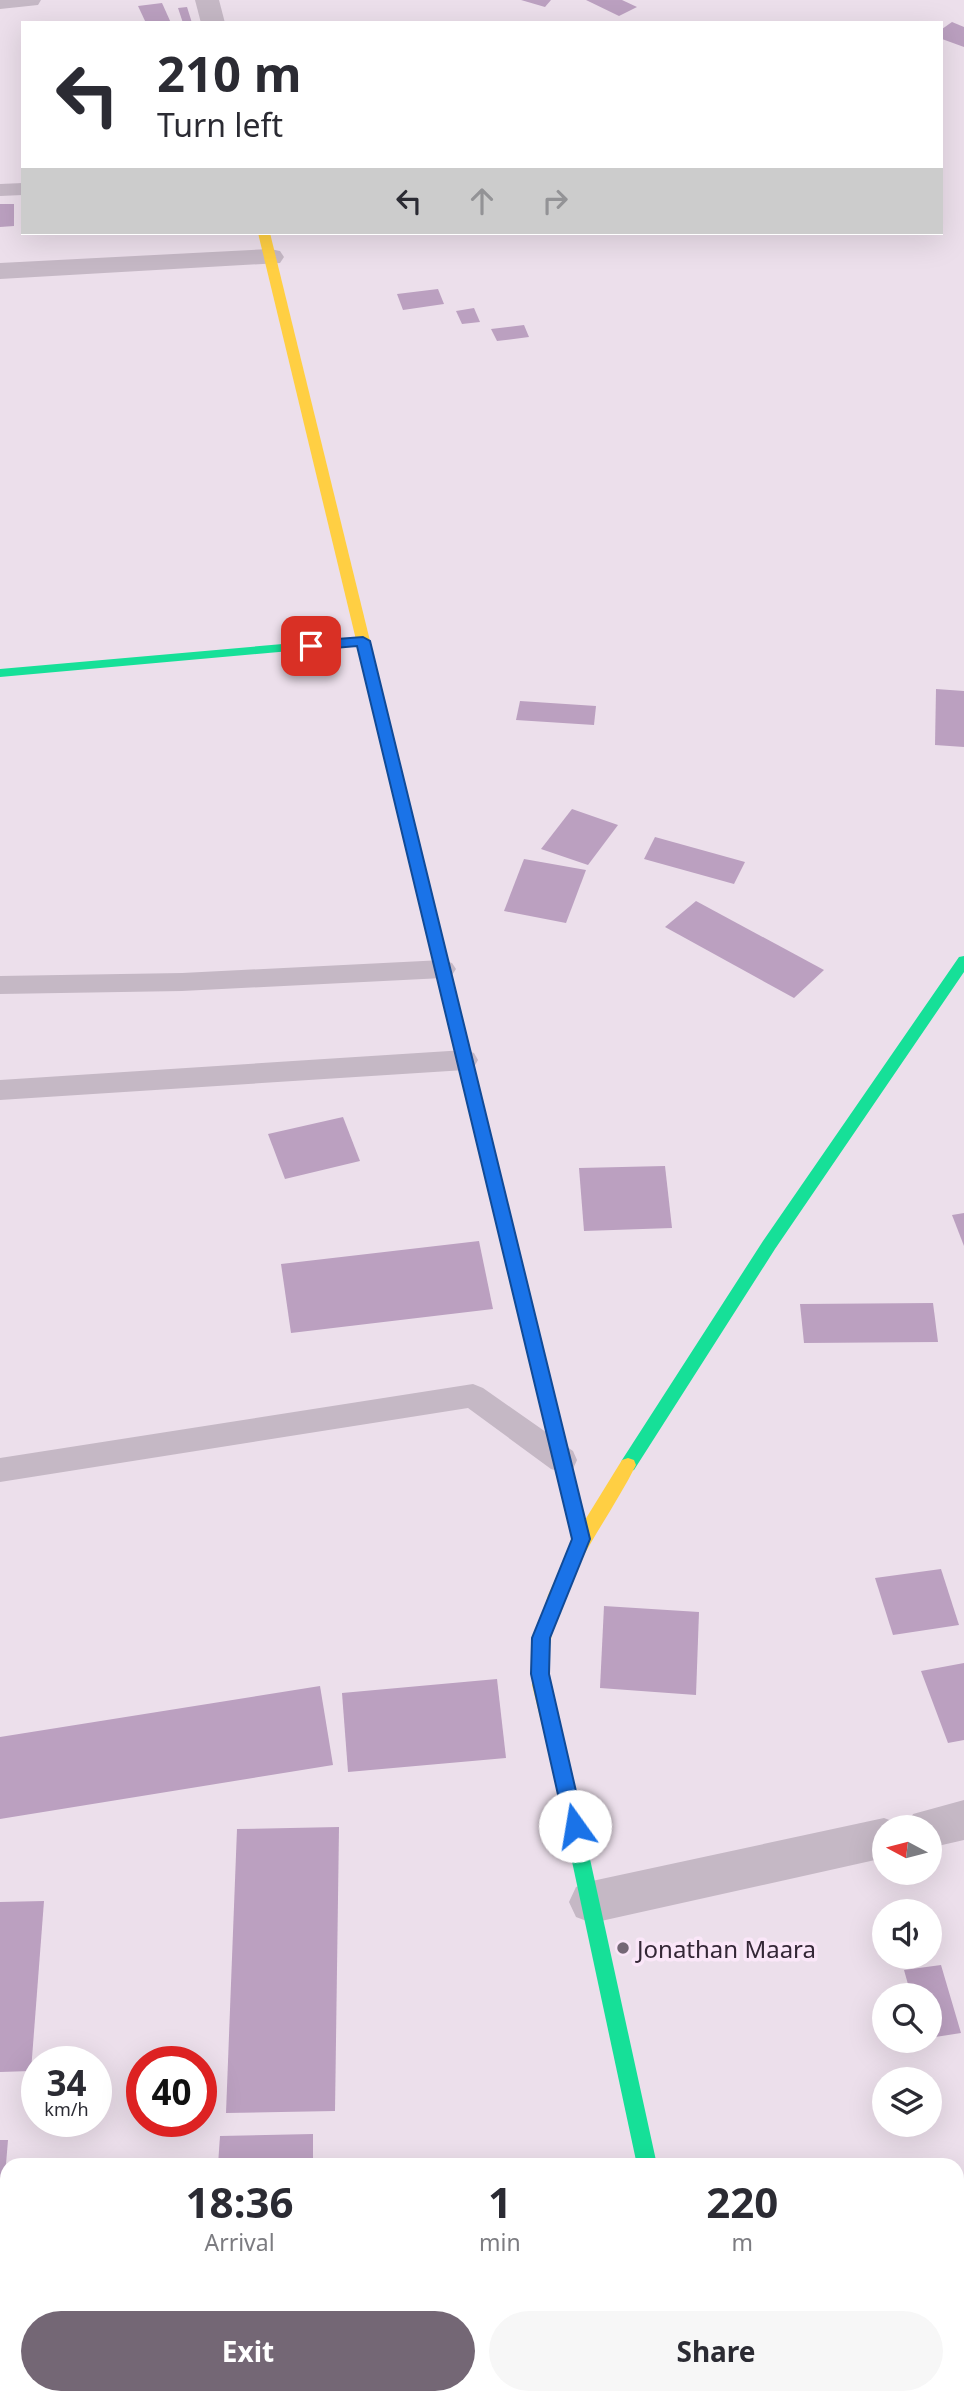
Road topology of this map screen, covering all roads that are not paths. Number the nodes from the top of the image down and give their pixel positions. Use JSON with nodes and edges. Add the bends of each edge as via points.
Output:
{"nodes":[{"id":1,"x":29,"y":0,"type":"edge"},
{"id":2,"x":208,"y":0,"type":"edge"},
{"id":3,"x":0,"y":2,"type":"edge"},
{"id":4,"x":213,"y":21,"type":"edge"},
{"id":5,"x":21,"y":189,"type":"edge"},
{"id":6,"x":0,"y":190,"type":"edge"},
{"id":7,"x":267,"y":245,"type":"edge"},
{"id":8,"x":0,"y":271,"type":"edge"},
{"id":9,"x":363,"y":641,"type":"junction"},
{"id":10,"x":0,"y":673,"type":"edge"},
{"id":11,"x":964,"y":961,"type":"edge"},
{"id":12,"x":443,"y":969,"type":"junction"},
{"id":13,"x":0,"y":985,"type":"edge"},
{"id":14,"x":465,"y":1060,"type":"junction"},
{"id":15,"x":0,"y":1090,"type":"edge"},
{"id":16,"x":562,"y":1460,"type":"junction"},
{"id":17,"x":0,"y":1471,"type":"edge"},
{"id":18,"x":581,"y":1539,"type":"junction"},
{"id":19,"x":964,"y":1820,"type":"edge"},
{"id":20,"x":942,"y":1825,"type":"edge"},
{"id":21,"x":872,"y":1841,"type":"edge"},
{"id":22,"x":592,"y":1902,"type":"junction"},
{"id":23,"x":646,"y":2158,"type":"edge"}],
"edges":[{"from":1,"to":3,"type":"street"},
{"from":2,"to":4,"type":"street"},
{"from":5,"to":6,"type":"lane"},
{"from":7,"to":8,"type":"street"},
{"from":7,"to":9,"type":"street"},
{"from":9,"to":10,"type":"street"},
{"from":9,"to":12,"type":"street"},
{"from":11,"to":18,"type":"street","via":[[769,1245]]},
{"from":12,"to":13,"type":"lane","via":[[182,982]]},
{"from":12,"to":14,"type":"street"},
{"from":14,"to":15,"type":"lane"},
{"from":14,"to":16,"type":"street"},
{"from":16,"to":17,"type":"lane","via":[[473,1396]]},
{"from":16,"to":18,"type":"street"},
{"from":18,"to":22,"type":"street","via":[[541,1638],[540,1674]]},
{"from":19,"to":20,"type":"street"},
{"from":21,"to":22,"type":"street"},
{"from":22,"to":23,"type":"street"}]}
